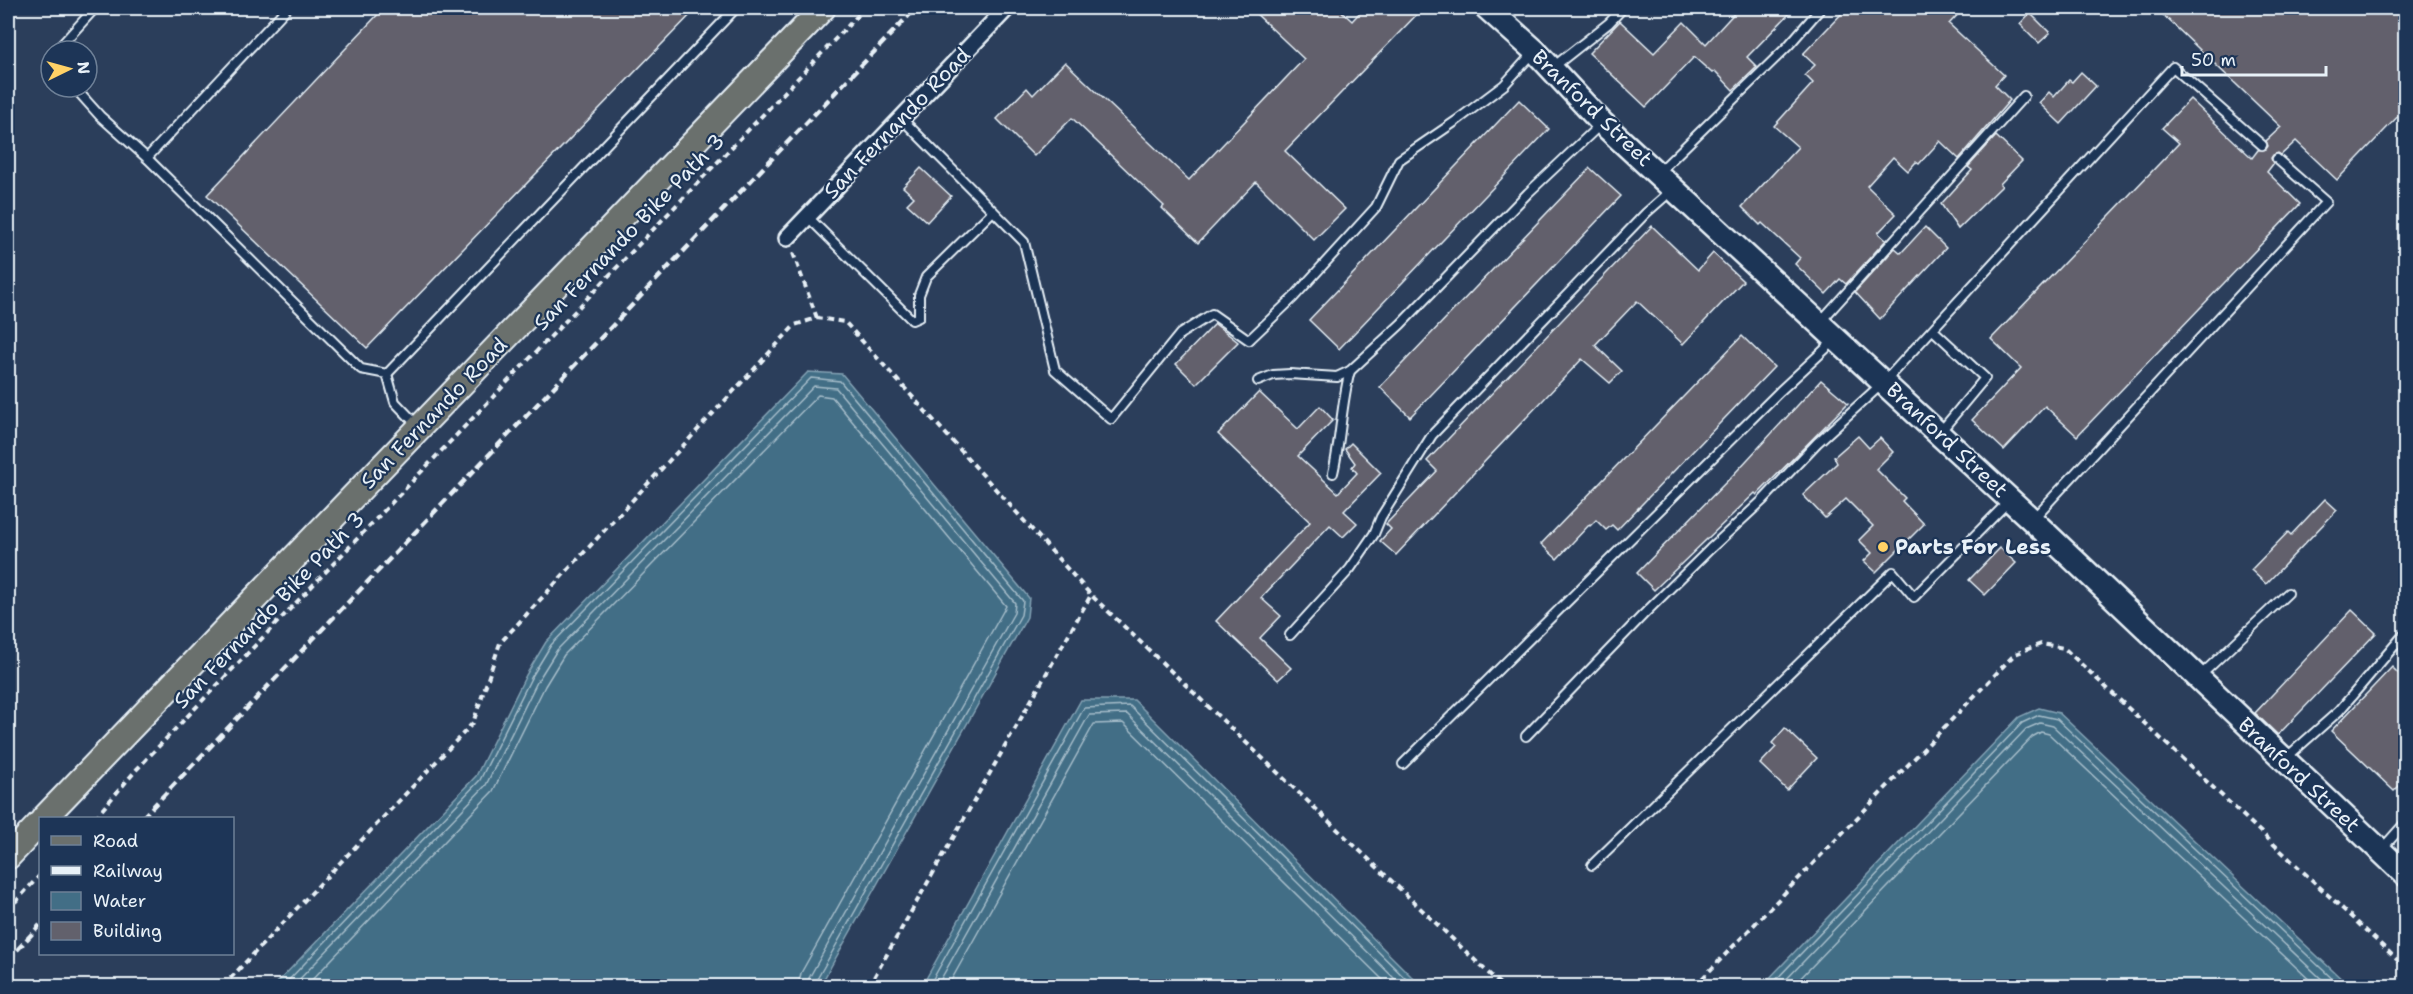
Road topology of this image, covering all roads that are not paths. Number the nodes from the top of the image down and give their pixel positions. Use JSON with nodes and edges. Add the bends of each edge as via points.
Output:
{"nodes":[{"id":1,"x":95,"y":8,"type":"edge"},
{"id":2,"x":286,"y":8,"type":"edge"},
{"id":3,"x":736,"y":8,"type":"edge"},
{"id":4,"x":823,"y":8,"type":"edge"},
{"id":5,"x":1006,"y":8,"type":"edge"},
{"id":6,"x":1486,"y":8,"type":"edge"},
{"id":7,"x":1623,"y":8,"type":"edge"},
{"id":8,"x":1821,"y":8,"type":"edge"},
{"id":9,"x":67,"y":39,"type":"edge"},
{"id":10,"x":1535,"y":51,"type":"junction"},
{"id":11,"x":1551,"y":69,"type":"junction"},
{"id":12,"x":2024,"y":96,"type":"dead end"},
{"id":13,"x":85,"y":99,"type":"edge"},
{"id":14,"x":901,"y":118,"type":"junction"},
{"id":15,"x":1602,"y":123,"type":"junction"},
{"id":16,"x":2262,"y":145,"type":"dead end"},
{"id":17,"x":147,"y":158,"type":"junction"},
{"id":18,"x":2277,"y":159,"type":"dead end"},
{"id":19,"x":1658,"y":173,"type":"junction"},
{"id":20,"x":1674,"y":188,"type":"junction"},
{"id":21,"x":993,"y":211,"type":"junction"},
{"id":22,"x":808,"y":216,"type":"junction"},
{"id":23,"x":787,"y":238,"type":"road end"},
{"id":24,"x":1820,"y":322,"type":"junction"},
{"id":25,"x":1933,"y":330,"type":"junction"},
{"id":26,"x":1837,"y":339,"type":"junction"},
{"id":27,"x":1350,"y":371,"type":"junction"},
{"id":28,"x":387,"y":374,"type":"junction"},
{"id":29,"x":1258,"y":381,"type":"dead end"},
{"id":30,"x":1884,"y":382,"type":"junction"},
{"id":31,"x":420,"y":428,"type":"junction"},
{"id":32,"x":1938,"y":435,"type":"junction"},
{"id":33,"x":1334,"y":473,"type":"dead end"},
{"id":34,"x":2010,"y":500,"type":"junction"},
{"id":35,"x":2032,"y":520,"type":"junction"},
{"id":36,"x":2288,"y":593,"type":"dead end"},
{"id":37,"x":2406,"y":632,"type":"edge"},
{"id":38,"x":1290,"y":635,"type":"dead end"},
{"id":39,"x":2197,"y":679,"type":"junction"},
{"id":40,"x":1526,"y":736,"type":"dead end"},
{"id":41,"x":2284,"y":760,"type":"junction"},
{"id":42,"x":1403,"y":764,"type":"dead end"},
{"id":43,"x":46,"y":817,"type":"edge"},
{"id":44,"x":2406,"y":822,"type":"edge"},
{"id":45,"x":34,"y":830,"type":"edge"},
{"id":46,"x":2380,"y":851,"type":"junction"},
{"id":47,"x":8,"y":857,"type":"edge"},
{"id":48,"x":1592,"y":865,"type":"dead end"},
{"id":49,"x":2406,"y":875,"type":"edge"}],
"edges":[{"from":1,"to":9,"type":"lane"},
{"from":2,"to":17,"type":"lane"},
{"from":3,"to":28,"type":"lane"},
{"from":4,"to":31,"type":"main road","name":"San Fernando Road"},
{"from":5,"to":14,"type":"street","name":"San Fernando Road"},
{"from":6,"to":10,"type":"main road","name":"Branford Street"},
{"from":7,"to":11,"type":"lane"},
{"from":8,"to":19,"type":"lane","via":[[1788,46]]},
{"from":10,"to":11,"type":"main road","name":"Branford Street"},
{"from":10,"to":21,"type":"lane","via":[[1504,85],[1399,160],[1376,207],[1249,340],[1212,314],[1180,334],[1111,419],[1055,370],[1024,242]]},
{"from":11,"to":15,"type":"main road","name":"Branford Street"},
{"from":12,"to":24,"type":"lane"},
{"from":13,"to":17,"type":"lane"},
{"from":14,"to":21,"type":"lane"},
{"from":14,"to":22,"type":"street","name":"San Fernando Road"},
{"from":15,"to":19,"type":"main road","name":"Branford Street"},
{"from":15,"to":27,"type":"lane"},
{"from":16,"to":25,"type":"lane","via":[[2173,67]]},
{"from":17,"to":28,"type":"lane","via":[[361,369]]},
{"from":18,"to":35,"type":"lane","via":[[2326,202]]},
{"from":19,"to":20,"type":"main road","name":"Branford Street"},
{"from":20,"to":24,"type":"main road","name":"Branford Street"},
{"from":20,"to":38,"type":"lane","via":[[1432,435],[1350,569]]},
{"from":21,"to":22,"type":"lane","via":[[926,278],[919,295],[919,317],[912,320]]},
{"from":22,"to":23,"type":"street","name":"San Fernando Road"},
{"from":24,"to":26,"type":"main road","name":"Branford Street"},
{"from":25,"to":30,"type":"lane"},
{"from":25,"to":32,"type":"lane","via":[[1984,378]]},
{"from":26,"to":30,"type":"main road","name":"Branford Street"},
{"from":26,"to":42,"type":"lane"},
{"from":27,"to":29,"type":"lane","via":[[1337,378],[1290,374]]},
{"from":27,"to":33,"type":"lane"},
{"from":28,"to":31,"type":"lane","via":[[395,402]]},
{"from":30,"to":32,"type":"main road","name":"Branford Street"},
{"from":30,"to":40,"type":"lane","via":[[1817,443]]},
{"from":31,"to":43,"type":"main road","name":"San Fernando Road"},
{"from":32,"to":34,"type":"main road","name":"Branford Street"},
{"from":34,"to":35,"type":"main road","name":"Branford Street"},
{"from":34,"to":48,"type":"lane","via":[[1914,597],[1893,572]]},
{"from":35,"to":39,"type":"main road","name":"Branford Street"},
{"from":36,"to":39,"type":"lane"},
{"from":37,"to":41,"type":"lane","via":[[2338,711]]},
{"from":39,"to":41,"type":"main road","name":"Branford Street"},
{"from":41,"to":46,"type":"main road","name":"Branford Street"},
{"from":44,"to":46,"type":"lane"},
{"from":45,"to":47,"type":"main road"},
{"from":46,"to":49,"type":"main road","name":"Branford Street"}]}
